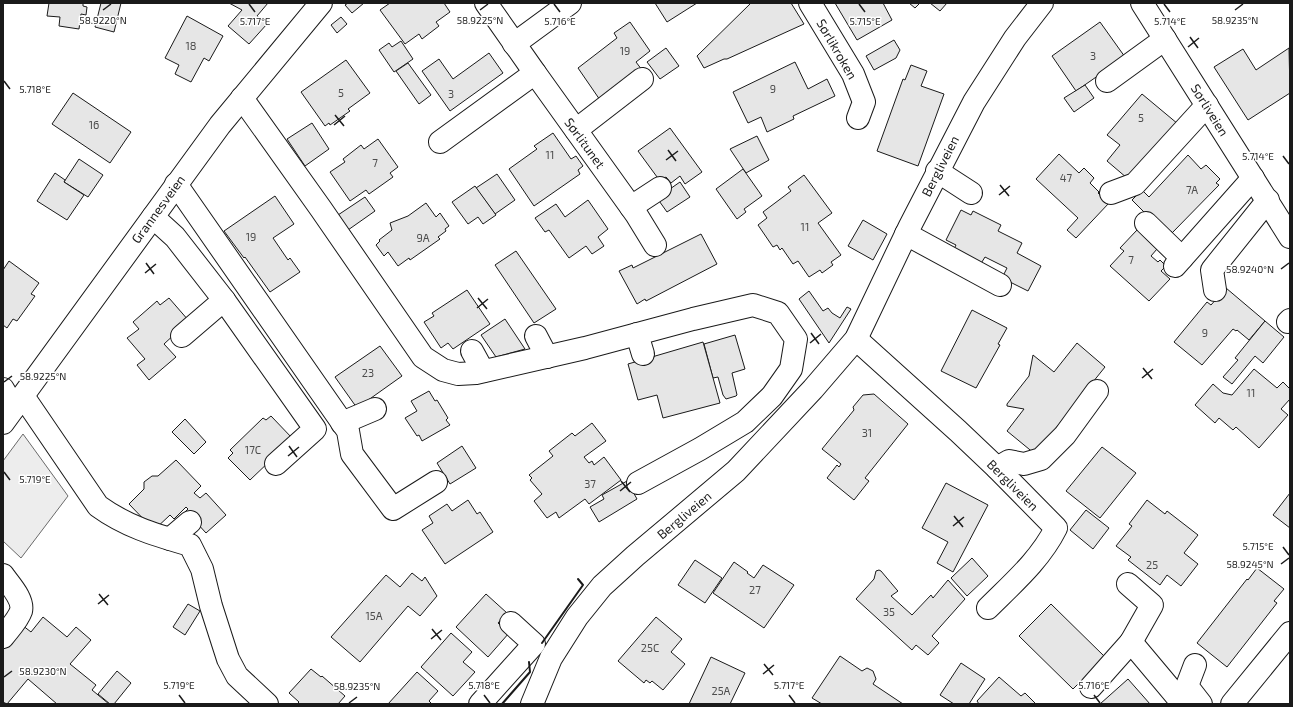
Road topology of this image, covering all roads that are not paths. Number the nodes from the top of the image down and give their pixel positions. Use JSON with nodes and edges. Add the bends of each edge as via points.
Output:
{"nodes":[{"id":1,"x":321,"y":3,"type":"edge"},
{"id":2,"x":486,"y":3,"type":"edge"},
{"id":3,"x":570,"y":3,"type":"edge"},
{"id":4,"x":810,"y":3,"type":"edge"},
{"id":5,"x":1042,"y":3,"type":"edge"},
{"id":6,"x":1142,"y":3,"type":"edge"},
{"id":7,"x":1165,"y":38,"type":"junction"},
{"id":8,"x":514,"y":44,"type":"junction"},
{"id":9,"x":535,"y":73,"type":"junction"},
{"id":10,"x":642,"y":79,"type":"dead end"},
{"id":11,"x":1106,"y":81,"type":"dead end"},
{"id":12,"x":242,"y":98,"type":"junction"},
{"id":13,"x":1207,"y":106,"type":"junction"},
{"id":14,"x":858,"y":118,"type":"dead end"},
{"id":15,"x":576,"y":130,"type":"junction"},
{"id":16,"x":440,"y":142,"type":"dead end"},
{"id":17,"x":937,"y":171,"type":"junction"},
{"id":18,"x":1253,"y":178,"type":"junction"},
{"id":19,"x":176,"y":184,"type":"junction"},
{"id":20,"x":660,"y":188,"type":"dead end"},
{"id":21,"x":972,"y":193,"type":"dead end"},
{"id":22,"x":1111,"y":193,"type":"dead end"},
{"id":23,"x":1268,"y":200,"type":"junction"},
{"id":24,"x":634,"y":210,"type":"junction"},
{"id":25,"x":153,"y":217,"type":"junction"},
{"id":26,"x":1146,"y":223,"type":"dead end"},
{"id":27,"x":906,"y":234,"type":"junction"},
{"id":28,"x":1290,"y":237,"type":"edge"},
{"id":29,"x":655,"y":245,"type":"dead end"},
{"id":30,"x":1000,"y":285,"type":"dead end"},
{"id":31,"x":1215,"y":290,"type":"dead end"},
{"id":32,"x":224,"y":300,"type":"junction"},
{"id":33,"x":182,"y":336,"type":"dead end"},
{"id":34,"x":536,"y":336,"type":"dead end"},
{"id":35,"x":856,"y":338,"type":"junction"},
{"id":36,"x":472,"y":351,"type":"dead end"},
{"id":37,"x":547,"y":357,"type":"junction"},
{"id":38,"x":483,"y":371,"type":"junction"},
{"id":39,"x":1097,"y":391,"type":"dead end"},
{"id":40,"x":11,"y":404,"type":"edge"},
{"id":41,"x":375,"y":409,"type":"dead end"},
{"id":42,"x":342,"y":423,"type":"junction"},
{"id":43,"x":276,"y":464,"type":"dead end"},
{"id":44,"x":997,"y":468,"type":"junction"},
{"id":45,"x":436,"y":482,"type":"dead end"},
{"id":46,"x":638,"y":483,"type":"dead end"},
{"id":47,"x":190,"y":522,"type":"dead end"},
{"id":48,"x":170,"y":539,"type":"junction"},
{"id":49,"x":3,"y":575,"type":"edge"},
{"id":50,"x":1128,"y":584,"type":"dead end"},
{"id":51,"x":988,"y":608,"type":"dead end"},
{"id":52,"x":511,"y":623,"type":"dead end"},
{"id":53,"x":1290,"y":633,"type":"edge"},
{"id":54,"x":3,"y":637,"type":"edge"},
{"id":55,"x":1131,"y":642,"type":"junction"},
{"id":56,"x":1195,"y":665,"type":"dead end"},
{"id":57,"x":1091,"y":688,"type":"dead end"},
{"id":58,"x":267,"y":704,"type":"edge"},
{"id":59,"x":480,"y":704,"type":"edge"},
{"id":60,"x":532,"y":704,"type":"edge"},
{"id":61,"x":1184,"y":704,"type":"edge"},
{"id":62,"x":1201,"y":704,"type":"edge"},
{"id":63,"x":1232,"y":704,"type":"edge"}],
"edges":[{"from":1,"to":12,"type":"street","name":"Grannesveien"},
{"from":2,"to":8,"type":"street","name":"Sørlitunet"},
{"from":3,"to":8,"type":"street"},
{"from":4,"to":14,"type":"street","name":"Sørlikroken","via":[[853,74],[864,102]]},
{"from":5,"to":17,"type":"street","name":"Bergliveien","via":[[1015,38],[974,102]]},
{"from":6,"to":7,"type":"street","name":"Sørliveien"},
{"from":7,"to":11,"type":"street"},
{"from":7,"to":13,"type":"street","name":"Sørliveien"},
{"from":8,"to":9,"type":"street","name":"Sørlitunet"},
{"from":9,"to":15,"type":"street","name":"Sørlitunet"},
{"from":9,"to":16,"type":"street"},
{"from":10,"to":15,"type":"street"},
{"from":12,"to":19,"type":"street","name":"Grannesveien"},
{"from":12,"to":38,"type":"street","via":[[423,357],[443,370],[458,374]]},
{"from":13,"to":18,"type":"street","name":"Sørliveien"},
{"from":13,"to":22,"type":"street","via":[[1141,173],[1135,184]]},
{"from":15,"to":24,"type":"street","name":"Sørlitunet"},
{"from":17,"to":21,"type":"street"},
{"from":17,"to":27,"type":"street","name":"Bergliveien"},
{"from":18,"to":23,"type":"street","name":"Sørliveien"},
{"from":18,"to":26,"type":"street","via":[[1178,262]]},
{"from":19,"to":25,"type":"street","name":"Grannesveien"},
{"from":19,"to":42,"type":"street","via":[[258,290]]},
{"from":20,"to":24,"type":"street"},
{"from":23,"to":28,"type":"street","name":"Sørliveien"},
{"from":23,"to":31,"type":"street","via":[[1212,270]]},
{"from":24,"to":29,"type":"street","name":"Sørlitunet"},
{"from":25,"to":32,"type":"street","via":[[176,237]]},
{"from":25,"to":40,"type":"street","name":"Grannesveien"},
{"from":27,"to":30,"type":"street"},
{"from":27,"to":35,"type":"street","name":"Bergliveien"},
{"from":32,"to":33,"type":"street"},
{"from":32,"to":43,"type":"street","via":[[314,429]]},
{"from":34,"to":37,"type":"street"},
{"from":35,"to":44,"type":"street","name":"Bergliveien"},
{"from":35,"to":60,"type":"street","name":"Bergliveien","via":[[813,389],[736,471],[602,586],[551,658]]},
{"from":36,"to":38,"type":"street"},
{"from":37,"to":38,"type":"street"},
{"from":37,"to":46,"type":"street","via":[[640,344],[693,319],[753,305],[778,313],[796,339],[791,369],[772,396],[744,422],[700,450]]},
{"from":39,"to":44,"type":"street","via":[[1065,435],[1041,459],[1024,464],[1009,461]]},
{"from":40,"to":48,"type":"street","via":[[98,506],[114,518],[150,534]]},
{"from":41,"to":42,"type":"street"},
{"from":42,"to":45,"type":"street","via":[[348,431],[352,454],[392,509]]},
{"from":44,"to":51,"type":"street","name":"Bergliveien","via":[[1056,528],[1035,560]]},
{"from":47,"to":48,"type":"street"},
{"from":48,"to":58,"type":"street","via":[[190,545],[202,569],[210,606],[228,659],[237,676]]},
{"from":49,"to":54,"type":"street","via":[[20,600],[21,610]]},
{"from":50,"to":55,"type":"street","via":[[1152,605]]},
{"from":52,"to":59,"type":"street","via":[[534,644]]},
{"from":53,"to":63,"type":"street"},
{"from":55,"to":57,"type":"street"},
{"from":55,"to":61,"type":"street"},
{"from":56,"to":62,"type":"street","via":[[1187,686]]}]}
